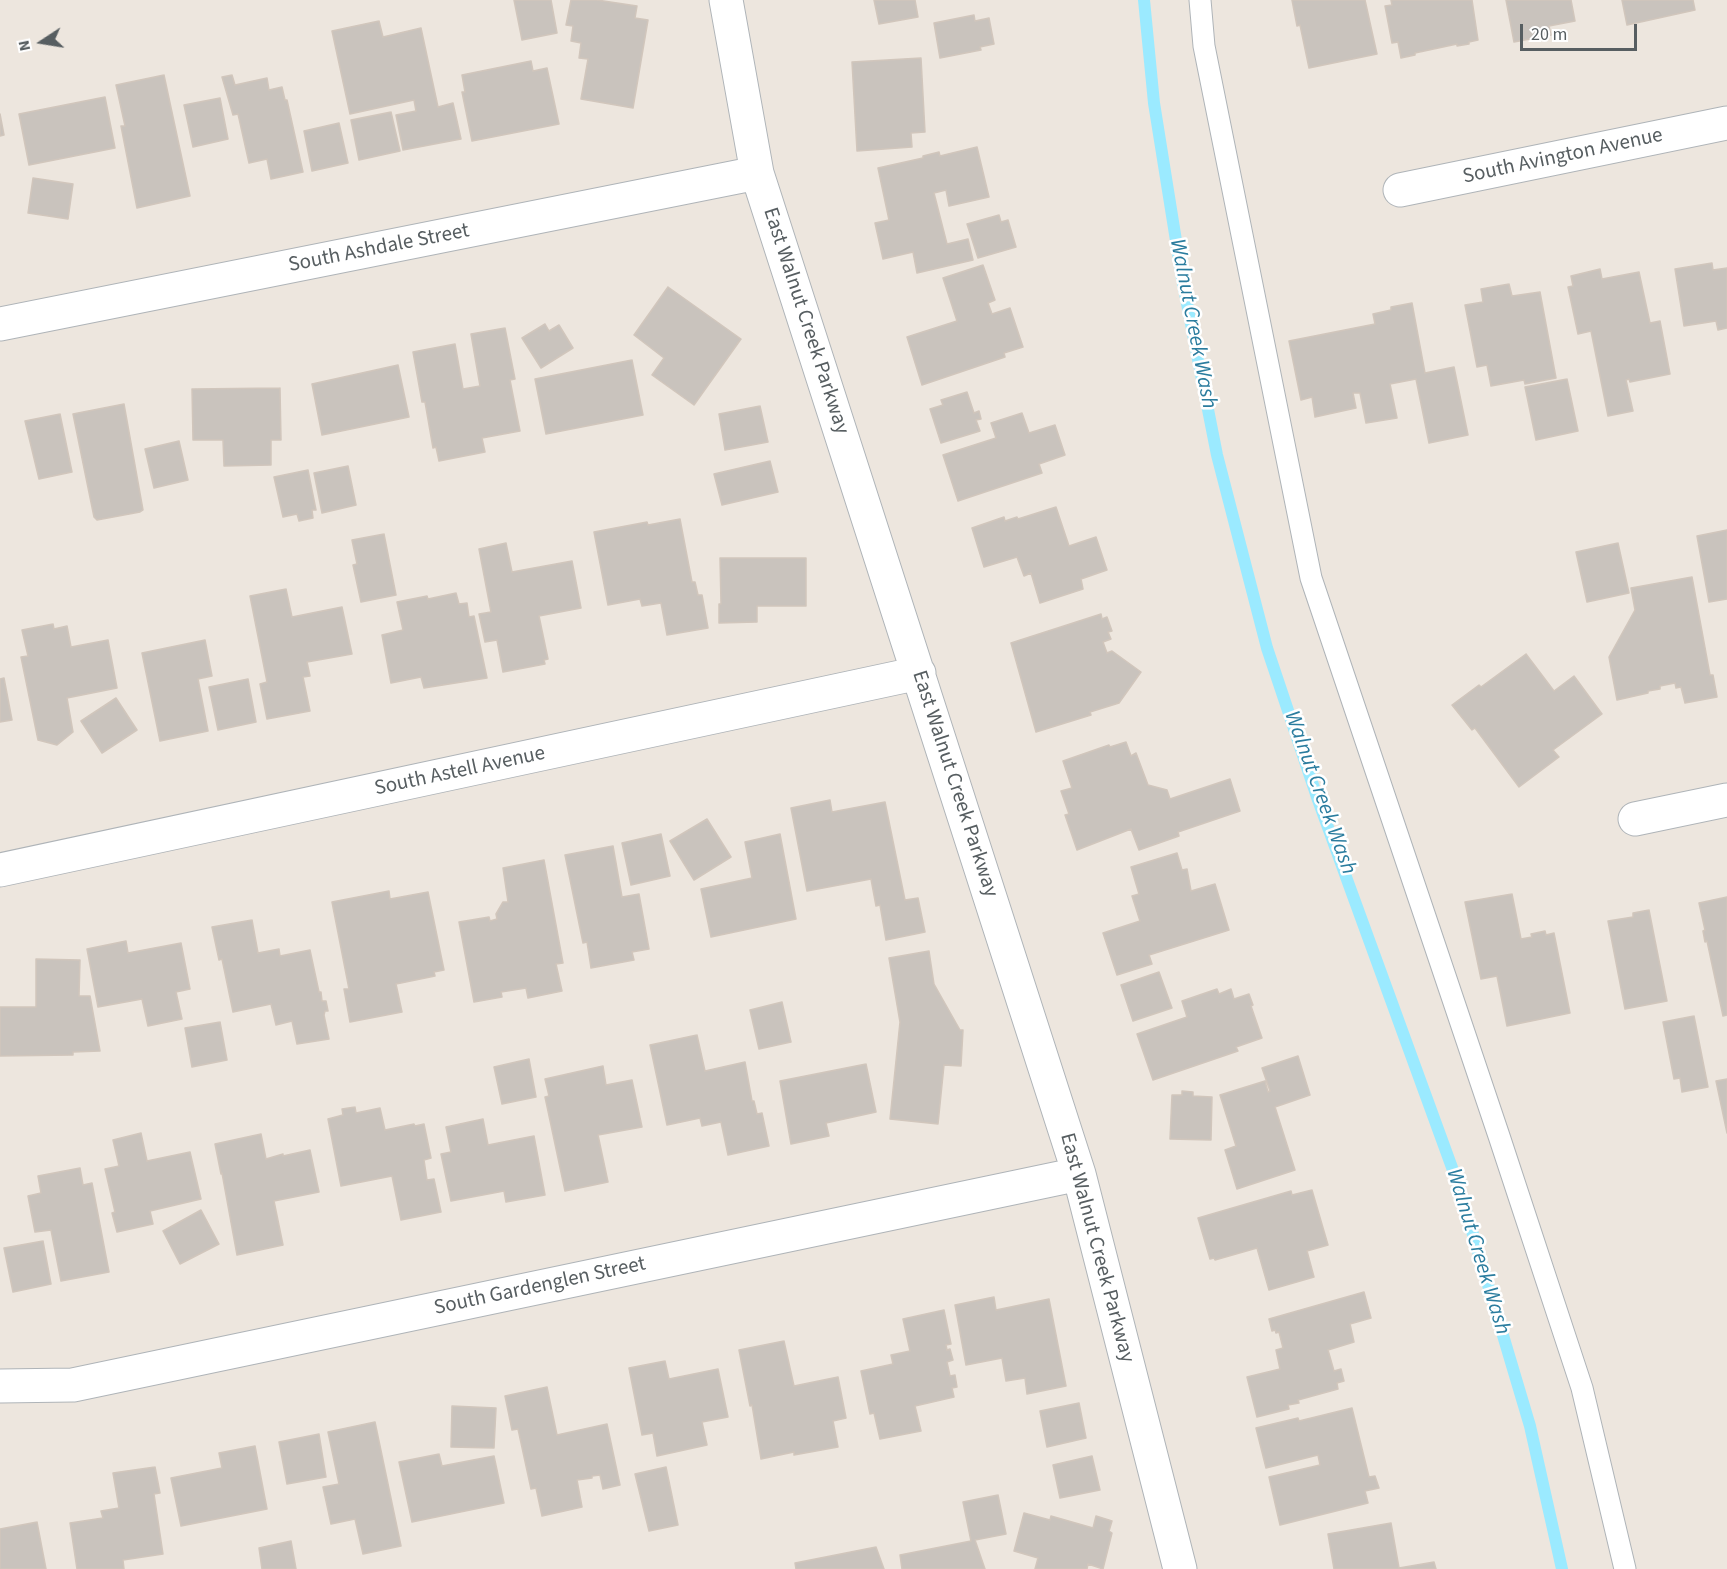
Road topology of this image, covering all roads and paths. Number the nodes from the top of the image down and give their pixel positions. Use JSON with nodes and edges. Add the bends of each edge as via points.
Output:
{"nodes":[{"id":1,"x":726,"y":0,"type":"edge"},
{"id":2,"x":1200,"y":0,"type":"edge"},
{"id":3,"x":1727,"y":123,"type":"edge"},
{"id":4,"x":757,"y":173,"type":"junction"},
{"id":5,"x":1400,"y":190,"type":"dead end"},
{"id":6,"x":0,"y":324,"type":"edge"},
{"id":7,"x":919,"y":674,"type":"junction"},
{"id":8,"x":1727,"y":800,"type":"edge"},
{"id":9,"x":1635,"y":819,"type":"dead end"},
{"id":10,"x":0,"y":870,"type":"edge"},
{"id":11,"x":1079,"y":1174,"type":"junction"},
{"id":12,"x":0,"y":1386,"type":"edge"},
{"id":13,"x":1180,"y":1569,"type":"edge"},
{"id":14,"x":1625,"y":1569,"type":"edge"}],
"edges":[{"from":1,"to":4,"type":"street","name":"East Walnut Creek Parkway"},
{"from":2,"to":14,"type":"lane","via":[[1204,46],[1311,578],[1582,1388]]},
{"from":3,"to":5,"type":"street","name":"South Avington Avenue"},
{"from":4,"to":6,"type":"street","name":"South Ashdale Street"},
{"from":4,"to":7,"type":"street","name":"East Walnut Creek Parkway"},
{"from":7,"to":10,"type":"street","name":"South Astell Avenue"},
{"from":7,"to":11,"type":"street","name":"East Walnut Creek Parkway"},
{"from":8,"to":9,"type":"street"},
{"from":11,"to":12,"type":"street","name":"South Gardenglen Street","via":[[73,1385]]},
{"from":11,"to":13,"type":"street","name":"East Walnut Creek Parkway"}]}
